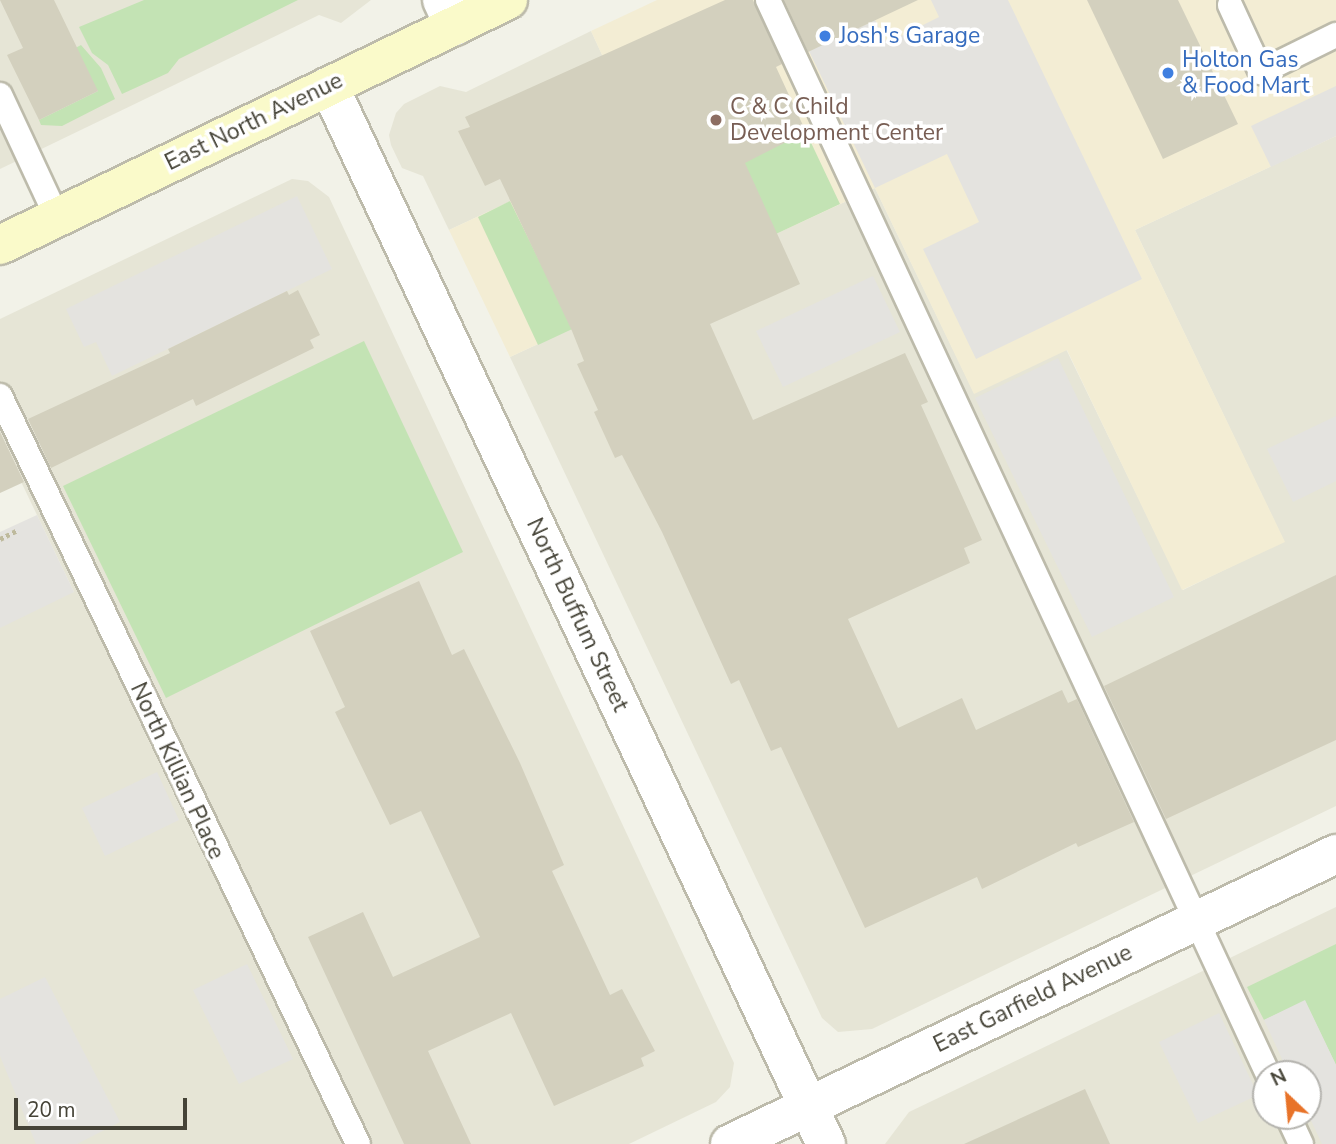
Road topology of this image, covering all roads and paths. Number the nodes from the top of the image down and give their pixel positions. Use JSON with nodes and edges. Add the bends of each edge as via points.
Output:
{"nodes":[{"id":1,"x":508,"y":0,"type":"edge"},
{"id":2,"x":768,"y":0,"type":"edge"},
{"id":3,"x":1230,"y":5,"type":"dead end"},
{"id":4,"x":448,"y":13,"type":"edge"},
{"id":5,"x":1336,"y":35,"type":"edge"},
{"id":6,"x":329,"y":86,"type":"junction"},
{"id":7,"x":0,"y":95,"type":"edge"},
{"id":8,"x":57,"y":217,"type":"junction"},
{"id":9,"x":0,"y":245,"type":"edge"},
{"id":10,"x":0,"y":396,"type":"edge"},
{"id":11,"x":17,"y":524,"type":"dead end"},
{"id":12,"x":0,"y":539,"type":"edge"},
{"id":13,"x":1336,"y":854,"type":"edge"},
{"id":14,"x":1197,"y":921,"type":"junction"},
{"id":15,"x":1262,"y":1060,"type":"edge"},
{"id":16,"x":809,"y":1107,"type":"junction"},
{"id":17,"x":358,"y":1144,"type":"edge"},
{"id":18,"x":730,"y":1144,"type":"edge"},
{"id":19,"x":826,"y":1144,"type":"edge"}],
"edges":[{"from":1,"to":4,"type":"main road","name":"East North Avenue"},
{"from":2,"to":14,"type":"lane"},
{"from":3,"to":5,"type":"lane","via":[[1261,72]]},
{"from":4,"to":6,"type":"main road","name":"East North Avenue"},
{"from":6,"to":8,"type":"main road","name":"East North Avenue"},
{"from":6,"to":16,"type":"street","name":"North Buffum Street"},
{"from":7,"to":8,"type":"lane"},
{"from":8,"to":9,"type":"main road","name":"East North Avenue"},
{"from":10,"to":17,"type":"lane","name":"North Killian Place"},
{"from":11,"to":12,"type":"path","via":[[19,529]]},
{"from":13,"to":14,"type":"street","name":"East Garfield Avenue"},
{"from":14,"to":15,"type":"lane"},
{"from":14,"to":16,"type":"street","name":"East Garfield Avenue"},
{"from":16,"to":18,"type":"street","name":"East Garfield Avenue"},
{"from":16,"to":19,"type":"street","name":"North Buffum Street"}]}
